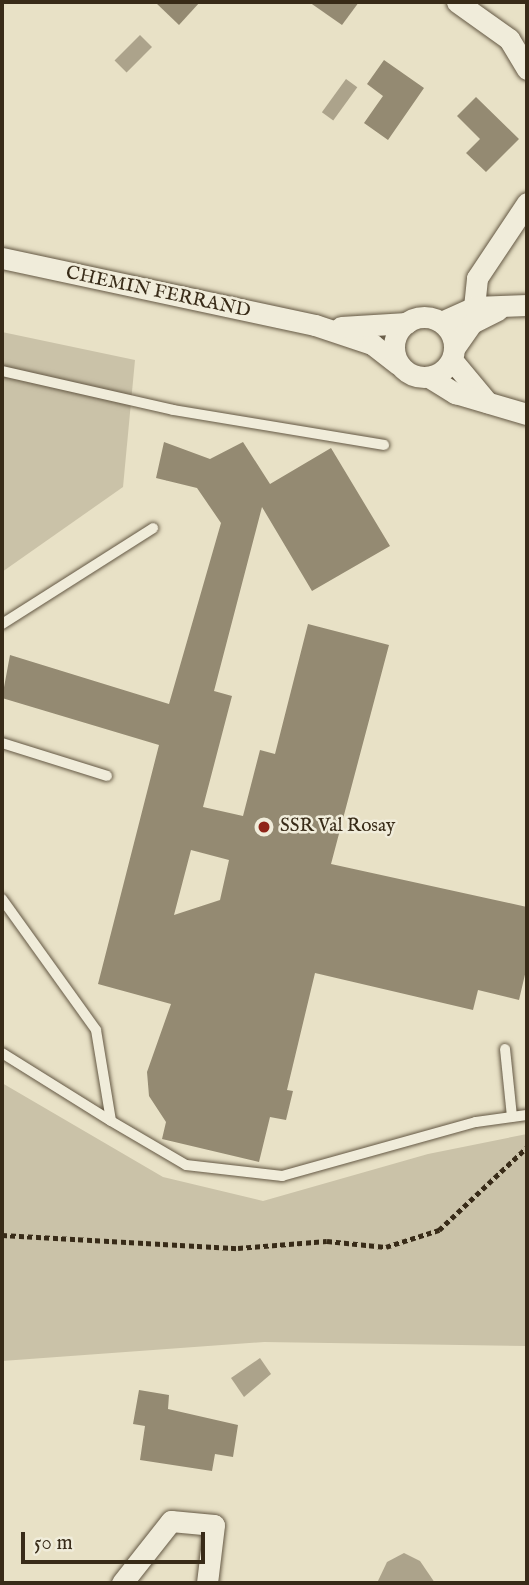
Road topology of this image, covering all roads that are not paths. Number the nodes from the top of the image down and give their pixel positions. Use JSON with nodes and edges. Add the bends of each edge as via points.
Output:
{"nodes":[{"id":1,"x":457,"y":2,"type":"edge"},
{"id":2,"x":527,"y":69,"type":"edge"},
{"id":3,"x":527,"y":203,"type":"edge"},
{"id":4,"x":2,"y":258,"type":"edge"},
{"id":5,"x":527,"y":305,"type":"edge"},
{"id":6,"x":474,"y":307,"type":"junction"},
{"id":7,"x":503,"y":307,"type":"junction"},
{"id":8,"x":441,"y":322,"type":"junction"},
{"id":9,"x":407,"y":323,"type":"junction"},
{"id":10,"x":315,"y":325,"type":"junction"},
{"id":11,"x":454,"y":354,"type":"junction"},
{"id":12,"x":398,"y":364,"type":"junction"},
{"id":13,"x":2,"y":371,"type":"edge"},
{"id":14,"x":429,"y":377,"type":"junction"},
{"id":15,"x":487,"y":402,"type":"junction"},
{"id":16,"x":527,"y":414,"type":"edge"},
{"id":17,"x":384,"y":445,"type":"dead end"},
{"id":18,"x":153,"y":528,"type":"dead end"},
{"id":19,"x":2,"y":624,"type":"edge"},
{"id":20,"x":2,"y":743,"type":"edge"},
{"id":21,"x":107,"y":776,"type":"dead end"},
{"id":22,"x":2,"y":898,"type":"edge"},
{"id":23,"x":506,"y":1049,"type":"dead end"},
{"id":24,"x":2,"y":1053,"type":"edge"},
{"id":25,"x":527,"y":1115,"type":"edge"},
{"id":26,"x":512,"y":1117,"type":"junction"},
{"id":27,"x":111,"y":1121,"type":"junction"},
{"id":28,"x":122,"y":1583,"type":"edge"},
{"id":29,"x":207,"y":1583,"type":"edge"}],
"edges":[{"from":1,"to":2,"type":"street","via":[[509,39]]},
{"from":3,"to":6,"type":"street","via":[[483,267]]},
{"from":4,"to":10,"type":"street","name":"CHEMIN FERRAND"},
{"from":5,"to":7,"type":"street"},
{"from":6,"to":7,"type":"street"},
{"from":6,"to":8,"type":"street"},
{"from":7,"to":11,"type":"street","via":[[472,323]]},
{"from":8,"to":9,"type":"street","via":[[424,317]]},
{"from":8,"to":11,"type":"street"},
{"from":9,"to":10,"type":"street","name":"CHEMIN FERRAND","via":[[355,328]]},
{"from":9,"to":12,"type":"street","via":[[394,346]]},
{"from":10,"to":12,"type":"street","name":"CHEMIN FERRAND","via":[[372,344]]},
{"from":11,"to":14,"type":"street"},
{"from":11,"to":15,"type":"street"},
{"from":12,"to":14,"type":"street","via":[[411,375]]},
{"from":13,"to":17,"type":"lane","via":[[173,410]]},
{"from":14,"to":15,"type":"street","via":[[455,393]]},
{"from":15,"to":16,"type":"street"},
{"from":18,"to":19,"type":"lane"},
{"from":20,"to":21,"type":"lane"},
{"from":22,"to":27,"type":"lane","via":[[96,1030]]},
{"from":23,"to":26,"type":"lane"},
{"from":24,"to":27,"type":"lane"},
{"from":25,"to":26,"type":"lane"},
{"from":26,"to":27,"type":"lane","via":[[476,1122],[282,1176],[186,1164]]},
{"from":28,"to":29,"type":"street","via":[[171,1521],[214,1525]]}]}
